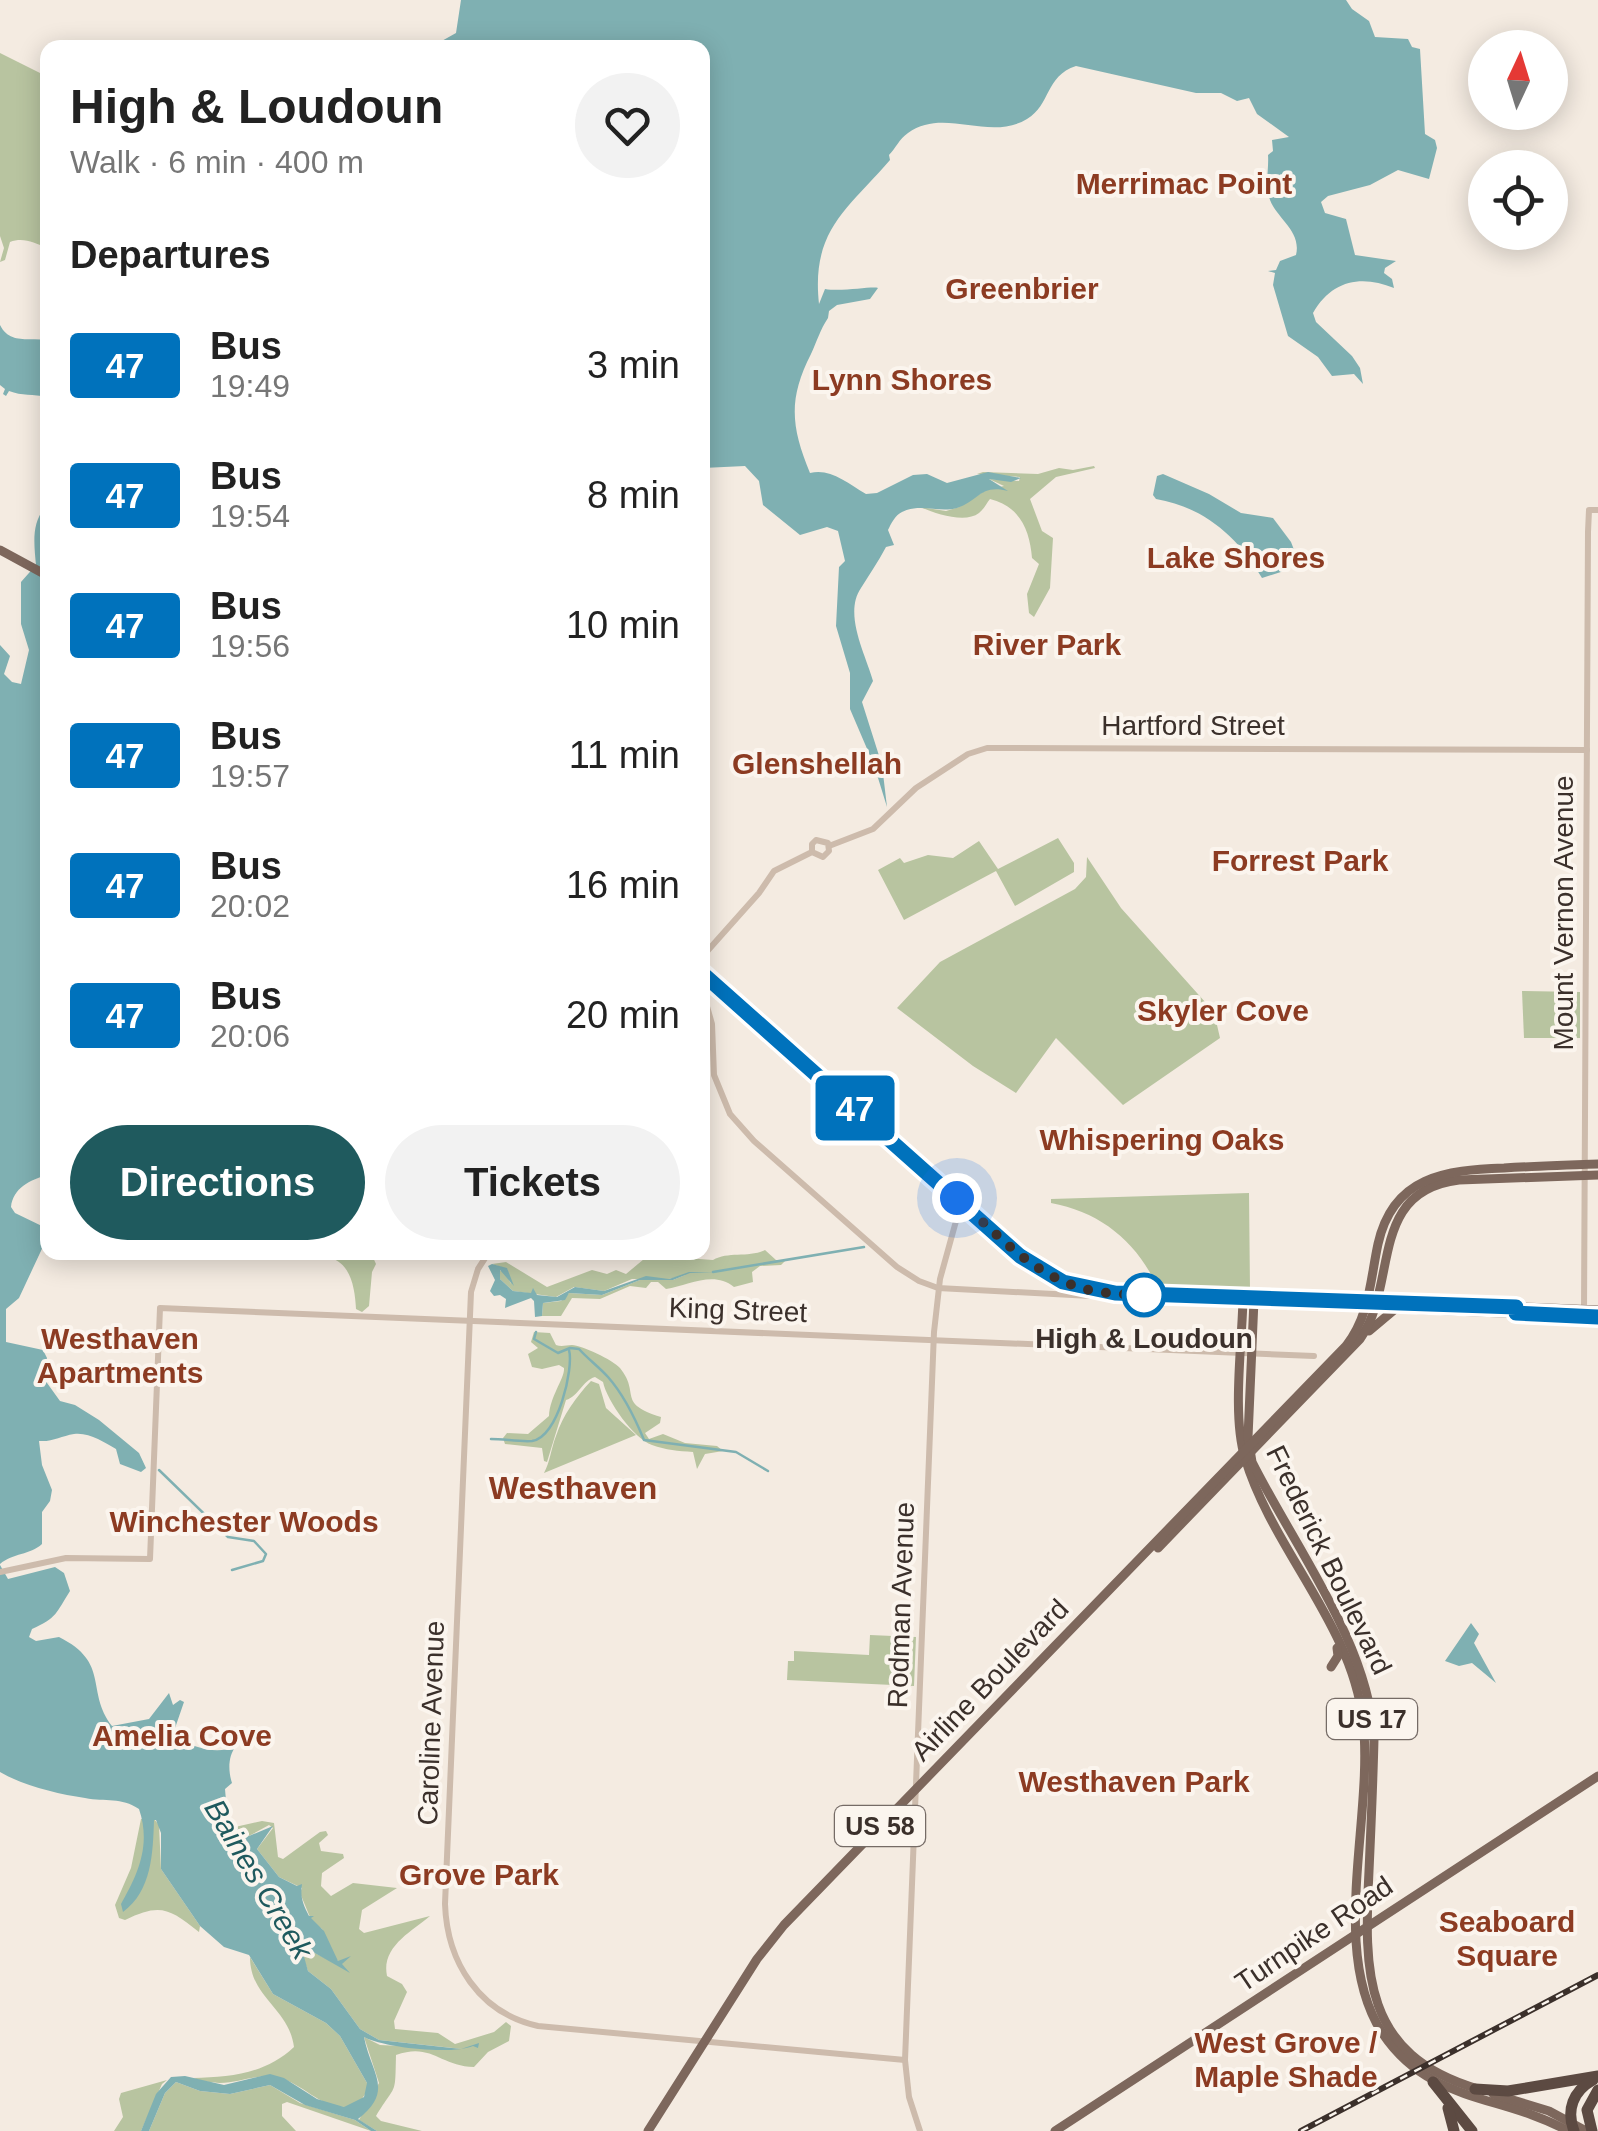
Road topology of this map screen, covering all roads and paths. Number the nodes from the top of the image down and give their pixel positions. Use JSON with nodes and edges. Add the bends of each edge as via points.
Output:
{"nodes":[{"id":1,"x":1593,"y":510,"type":"edge"},
{"id":2,"x":0,"y":552,"type":"edge"},
{"id":3,"x":40,"y":574,"type":"edge"},
{"id":4,"x":1587,"y":750,"type":"junction"},
{"id":5,"x":829,"y":846,"type":"junction"},
{"id":6,"x":812,"y":852,"type":"junction"},
{"id":7,"x":710,"y":947,"type":"edge"},
{"id":8,"x":710,"y":980,"type":"edge"},
{"id":9,"x":710,"y":1017,"type":"edge"},
{"id":10,"x":1598,"y":1164,"type":"edge"},
{"id":11,"x":1584,"y":1170,"type":"junction"},
{"id":12,"x":1598,"y":1175,"type":"edge"},
{"id":13,"x":962,"y":1202,"type":"junction"},
{"id":14,"x":484,"y":1260,"type":"edge"},
{"id":15,"x":1377,"y":1276,"type":"junction"},
{"id":16,"x":1063,"y":1282,"type":"junction"},
{"id":17,"x":938,"y":1288,"type":"junction"},
{"id":18,"x":1104,"y":1292,"type":"junction"},
{"id":19,"x":1044,"y":1293,"type":"junction"},
{"id":20,"x":1249,"y":1299,"type":"junction"},
{"id":21,"x":1339,"y":1303,"type":"junction"},
{"id":22,"x":1372,"y":1305,"type":"junction"},
{"id":23,"x":1399,"y":1306,"type":"junction"},
{"id":24,"x":1584,"y":1313,"type":"junction"},
{"id":25,"x":1598,"y":1314,"type":"edge"},
{"id":26,"x":470,"y":1321,"type":"junction"},
{"id":27,"x":1357,"y":1337,"type":"junction"},
{"id":28,"x":934,"y":1340,"type":"junction"},
{"id":29,"x":1247,"y":1353,"type":"junction"},
{"id":30,"x":1314,"y":1356,"type":"dead end"},
{"id":31,"x":1247,"y":1452,"type":"junction"},
{"id":32,"x":3,"y":1571,"type":"edge"},
{"id":33,"x":1327,"y":1622,"type":"junction"},
{"id":34,"x":1331,"y":1667,"type":"dead end"},
{"id":35,"x":1598,"y":1776,"type":"edge"},
{"id":36,"x":915,"y":1794,"type":"junction"},
{"id":37,"x":1368,"y":1898,"type":"junction"},
{"id":38,"x":1410,"y":1898,"type":"junction"},
{"id":39,"x":1366,"y":1926,"type":"junction"},
{"id":40,"x":1356,"y":1933,"type":"junction"},
{"id":41,"x":706,"y":2044,"type":"junction"},
{"id":42,"x":905,"y":2060,"type":"junction"},
{"id":43,"x":1598,"y":2077,"type":"edge"},
{"id":44,"x":1433,"y":2082,"type":"junction"},
{"id":45,"x":1475,"y":2088,"type":"junction"},
{"id":46,"x":1598,"y":2090,"type":"edge"},
{"id":47,"x":1442,"y":2096,"type":"junction"},
{"id":48,"x":1571,"y":2128,"type":"edge"},
{"id":49,"x":651,"y":2131,"type":"edge"},
{"id":50,"x":920,"y":2131,"type":"edge"},
{"id":51,"x":1055,"y":2131,"type":"edge"},
{"id":52,"x":1454,"y":2131,"type":"edge"},
{"id":53,"x":1472,"y":2131,"type":"edge"},
{"id":54,"x":1589,"y":2131,"type":"edge"}],
"edges":[{"from":1,"to":4,"type":"street","name":"Mount Vernon Avenue"},
{"from":2,"to":3,"type":"main road"},
{"from":4,"to":5,"type":"street","name":"Hartford Street","via":[[987,748],[916,788],[873,828]]},
{"from":4,"to":11,"type":"street","name":"Mount Vernon Avenue"},
{"from":5,"to":6,"type":"street","name":"Hartford Street","via":[[824,857]]},
{"from":5,"to":6,"type":"street","name":"Hartford Street","via":[[816,840]]},
{"from":6,"to":7,"type":"street","name":"Hartford Street","via":[[774,871]]},
{"from":8,"to":13,"type":"main road"},
{"from":9,"to":17,"type":"street","via":[[716,1085],[736,1123],[897,1267]]},
{"from":10,"to":11,"type":"main road","number":"US 58"},
{"from":11,"to":12,"type":"main road","number":"US 58"},
{"from":11,"to":15,"type":"main road","number":"US 58","via":[[1433,1187],[1395,1223]]},
{"from":11,"to":24,"type":"street","name":"Mount Vernon Avenue"},
{"from":13,"to":16,"type":"main road","via":[[1020,1256]]},
{"from":13,"to":17,"type":"street","name":"Rodman Avenue"},
{"from":14,"to":26,"type":"street","name":"Caroline Avenue","via":[[472,1284]]},
{"from":15,"to":21,"type":"main road","via":[[1360,1295]]},
{"from":15,"to":22,"type":"main road","name":"Airline Boulevard","number":"US 58"},
{"from":15,"to":23,"type":"main road"},
{"from":16,"to":18,"type":"main road"},
{"from":16,"to":19,"type":"street"},
{"from":17,"to":19,"type":"street"},
{"from":17,"to":28,"type":"street","name":"Rodman Avenue"},
{"from":18,"to":19,"type":"street"},
{"from":18,"to":20,"type":"main road"},
{"from":20,"to":21,"type":"main road"},
{"from":20,"to":29,"type":"main road","name":"Frederick Boulevard","number":"US 17"},
{"from":21,"to":22,"type":"main road"},
{"from":21,"to":27,"type":"main road","via":[[1358,1319]]},
{"from":22,"to":23,"type":"main road"},
{"from":22,"to":27,"type":"main road","name":"Airline Boulevard","number":"US 58"},
{"from":23,"to":24,"type":"main road"},
{"from":23,"to":27,"type":"main road"},
{"from":24,"to":25,"type":"main road"},
{"from":26,"to":28,"type":"street","name":"King Street"},
{"from":26,"to":32,"type":"street","name":"King Street","via":[[160,1308],[150,1559],[66,1558]]},
{"from":26,"to":41,"type":"street","name":"Caroline Avenue","via":[[445,1904],[453,1951],[481,1996],[520,2021]]},
{"from":27,"to":31,"type":"main road","name":"Airline Boulevard","number":"US 58"},
{"from":28,"to":29,"type":"street","name":"King Street"},
{"from":28,"to":36,"type":"street","name":"Rodman Avenue"},
{"from":29,"to":30,"type":"street","name":"King Street"},
{"from":29,"to":31,"type":"main road","name":"Frederick Boulevard","number":"US 17"},
{"from":29,"to":31,"type":"main road","name":"Frederick Boulevard","number":"US 17","via":[[1240,1428]]},
{"from":31,"to":33,"type":"main road","name":"Frederick Boulevard","number":"US 17"},
{"from":31,"to":36,"type":"main road","name":"Airline Boulevard","number":"US 58"},
{"from":31,"to":37,"type":"main road","name":"Frederick Boulevard","number":"US 17","via":[[1368,1690],[1374,1738]]},
{"from":33,"to":34,"type":"main road","via":[[1339,1652]]},
{"from":33,"to":40,"type":"main road","name":"Frederick Boulevard","number":"US 17","via":[[1352,1675],[1364,1725]]},
{"from":35,"to":38,"type":"main road","name":"Turnpike Road"},
{"from":36,"to":41,"type":"main road","name":"Airline Boulevard","number":"US 58","via":[[775,1936]]},
{"from":36,"to":42,"type":"street","name":"Rodman Avenue"},
{"from":37,"to":38,"type":"main road","via":[[1379,1908]]},
{"from":37,"to":39,"type":"main road","name":"Frederick Boulevard","number":"US 17"},
{"from":38,"to":39,"type":"main road","name":"Turnpike Road"},
{"from":39,"to":40,"type":"main road","name":"Turnpike Road"},
{"from":39,"to":45,"type":"main road","name":"Frederick Boulevard","number":"US 17","via":[[1372,1989],[1396,2036],[1431,2068]]},
{"from":40,"to":44,"type":"main road","name":"Frederick Boulevard","number":"US 17","via":[[1359,1976],[1372,2014],[1400,2056]]},
{"from":40,"to":51,"type":"main road","name":"Turnpike Road"},
{"from":41,"to":42,"type":"street","name":"Caroline Avenue"},
{"from":41,"to":49,"type":"main road","name":"Airline Boulevard","number":"US 58"},
{"from":42,"to":50,"type":"street","name":"Rodman Avenue"},
{"from":43,"to":45,"type":"highway","via":[[1517,2090]]},
{"from":43,"to":48,"type":"highway","via":[[1575,2096]]},
{"from":44,"to":47,"type":"highway"},
{"from":44,"to":48,"type":"main road","name":"Frederick Boulevard","number":"US 17"},
{"from":45,"to":48,"type":"main road","name":"Frederick Boulevard","number":"US 17","via":[[1535,2106]]},
{"from":46,"to":54,"type":"highway","via":[[1586,2110]]},
{"from":47,"to":52,"type":"highway"},
{"from":47,"to":53,"type":"highway"},
{"from":48,"to":54,"type":"main road","name":"Frederick Boulevard","number":"US 17"}]}
